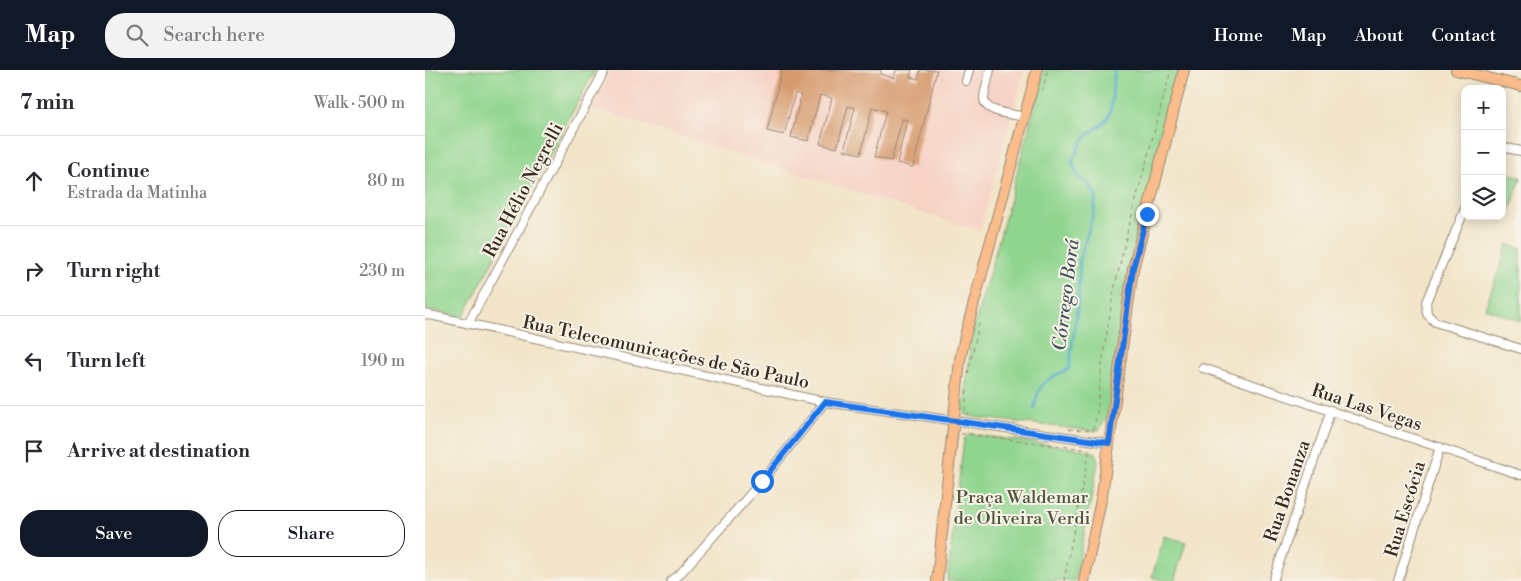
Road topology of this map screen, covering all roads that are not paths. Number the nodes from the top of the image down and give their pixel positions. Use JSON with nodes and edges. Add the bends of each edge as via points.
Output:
{"nodes":[{"id":1,"x":605,"y":70,"type":"edge"},
{"id":2,"x":969,"y":70,"type":"edge"},
{"id":3,"x":990,"y":70,"type":"edge"},
{"id":4,"x":1037,"y":70,"type":"edge"},
{"id":5,"x":1184,"y":70,"type":"edge"},
{"id":6,"x":1456,"y":70,"type":"edge"},
{"id":7,"x":1474,"y":73,"type":"edge"},
{"id":8,"x":966,"y":81,"type":"dead end"},
{"id":9,"x":1521,"y":86,"type":"edge"},
{"id":10,"x":1025,"y":117,"type":"junction"},
{"id":11,"x":1506,"y":148,"type":"edge"},
{"id":12,"x":1521,"y":151,"type":"edge"},
{"id":13,"x":1461,"y":219,"type":"edge"},
{"id":14,"x":425,"y":314,"type":"edge"},
{"id":15,"x":468,"y":324,"type":"junction"},
{"id":16,"x":1521,"y":348,"type":"edge"},
{"id":17,"x":1203,"y":368,"type":"dead end"},
{"id":18,"x":825,"y":402,"type":"junction"},
{"id":19,"x":1331,"y":410,"type":"junction"},
{"id":20,"x":954,"y":422,"type":"junction"},
{"id":21,"x":1109,"y":443,"type":"junction"},
{"id":22,"x":1440,"y":447,"type":"junction"},
{"id":23,"x":1521,"y":476,"type":"edge"},
{"id":24,"x":671,"y":581,"type":"edge"},
{"id":25,"x":937,"y":581,"type":"edge"},
{"id":26,"x":1084,"y":581,"type":"edge"},
{"id":27,"x":1273,"y":581,"type":"edge"},
{"id":28,"x":1398,"y":581,"type":"edge"}],
"edges":[{"from":1,"to":15,"type":"street","name":"Rua Hélio Negrelli"},
{"from":2,"to":8,"type":"street"},
{"from":3,"to":10,"type":"street","via":[[985,105]]},
{"from":4,"to":10,"type":"main road"},
{"from":5,"to":21,"type":"main road","via":[[1133,268]]},
{"from":6,"to":7,"type":"main road"},
{"from":7,"to":9,"type":"main road"},
{"from":10,"to":20,"type":"main road","via":[[965,336]]},
{"from":11,"to":12,"type":"street"},
{"from":13,"to":16,"type":"street","via":[[1426,302],[1427,314],[1435,322]]},
{"from":14,"to":15,"type":"street","name":"Rua Telecomunicações de São Paulo"},
{"from":15,"to":18,"type":"street","name":"Rua Telecomunicações de São Paulo"},
{"from":17,"to":19,"type":"street","name":"Rua Las Vegas"},
{"from":18,"to":20,"type":"street","name":"Rua Telecomunicações de São Paulo"},
{"from":18,"to":24,"type":"street","via":[[762,481]]},
{"from":19,"to":22,"type":"street","name":"Rua Las Vegas"},
{"from":19,"to":27,"type":"street","name":"Rua Bonanza"},
{"from":20,"to":21,"type":"street","name":"Rua Telecomunicações de São Paulo"},
{"from":20,"to":25,"type":"main road"},
{"from":21,"to":26,"type":"main road"},
{"from":22,"to":23,"type":"street","name":"Rua Las Vegas"},
{"from":22,"to":28,"type":"street","name":"Rua Escócia"}]}
